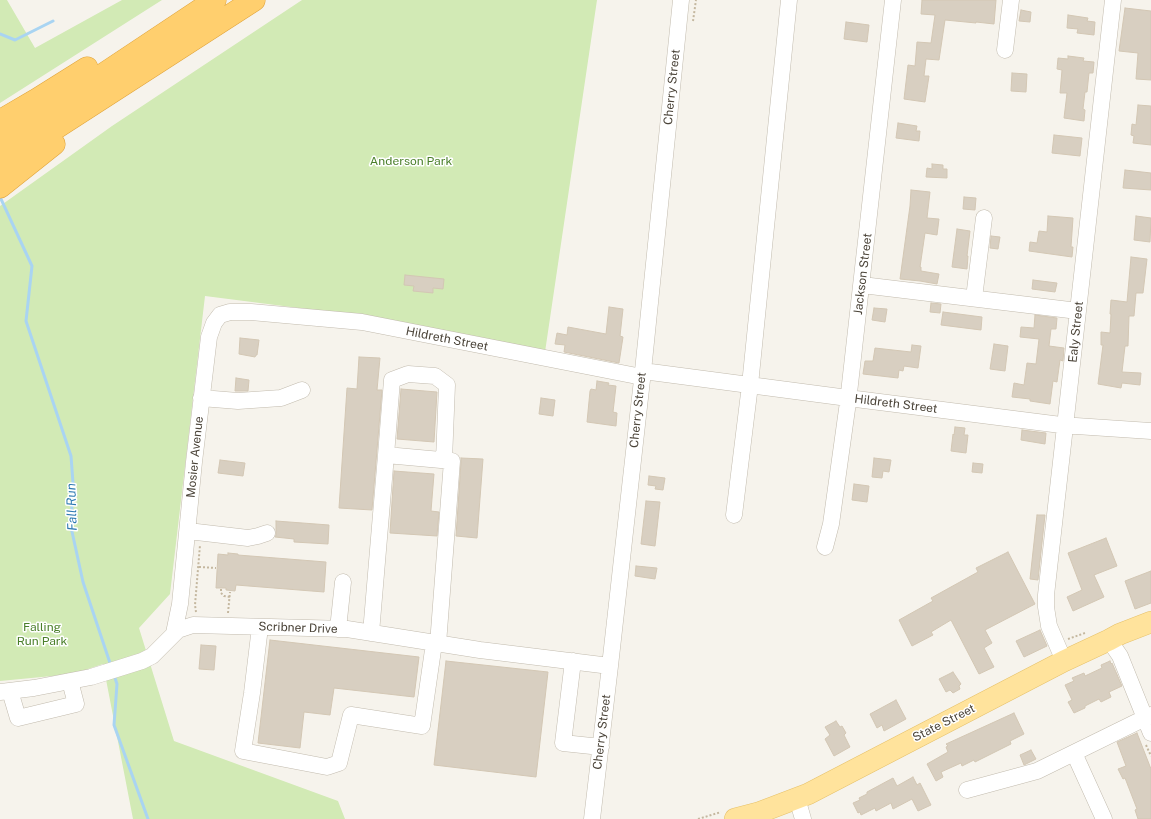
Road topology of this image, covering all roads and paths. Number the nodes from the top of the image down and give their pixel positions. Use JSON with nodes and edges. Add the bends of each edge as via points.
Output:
{"nodes":[{"id":1,"x":204,"y":0,"type":"edge"},
{"id":2,"x":215,"y":0,"type":"edge"},
{"id":3,"x":254,"y":0,"type":"edge"},
{"id":4,"x":681,"y":0,"type":"edge"},
{"id":5,"x":789,"y":0,"type":"edge"},
{"id":6,"x":893,"y":0,"type":"edge"},
{"id":7,"x":1012,"y":0,"type":"edge"},
{"id":8,"x":1114,"y":0,"type":"edge"},
{"id":9,"x":1005,"y":50,"type":"dead end"},
{"id":10,"x":147,"y":69,"type":"junction"},
{"id":11,"x":0,"y":121,"type":"edge"},
{"id":12,"x":0,"y":144,"type":"edge"},
{"id":13,"x":0,"y":163,"type":"edge"},
{"id":14,"x":0,"y":187,"type":"edge"},
{"id":15,"x":984,"y":218,"type":"dead end"},
{"id":16,"x":862,"y":285,"type":"junction"},
{"id":17,"x":974,"y":298,"type":"junction"},
{"id":18,"x":1078,"y":311,"type":"junction"},
{"id":19,"x":251,"y":312,"type":"joint"},
{"id":20,"x":642,"y":374,"type":"junction"},
{"id":21,"x":750,"y":385,"type":"junction"},
{"id":22,"x":302,"y":390,"type":"dead end"},
{"id":23,"x":201,"y":398,"type":"junction"},
{"id":24,"x":848,"y":398,"type":"junction"},
{"id":25,"x":1066,"y":425,"type":"junction"},
{"id":26,"x":1151,"y":431,"type":"edge"},
{"id":27,"x":386,"y":455,"type":"junction"},
{"id":28,"x":444,"y":460,"type":"junction"},
{"id":29,"x":734,"y":516,"type":"dead end"},
{"id":30,"x":188,"y":532,"type":"junction"},
{"id":31,"x":267,"y":533,"type":"dead end"},
{"id":32,"x":825,"y":548,"type":"dead end"},
{"id":33,"x":199,"y":567,"type":"dead end"},
{"id":34,"x":216,"y":568,"type":"dead end"},
{"id":35,"x":343,"y":582,"type":"dead end"},
{"id":36,"x":221,"y":589,"type":"dead end"},
{"id":37,"x":230,"y":592,"type":"dead end"},
{"id":38,"x":230,"y":598,"type":"junction"},
{"id":39,"x":228,"y":616,"type":"dead end"},
{"id":40,"x":1151,"y":622,"type":"edge"},
{"id":41,"x":260,"y":626,"type":"junction"},
{"id":42,"x":338,"y":629,"type":"junction"},
{"id":43,"x":371,"y":633,"type":"junction"},
{"id":44,"x":174,"y":634,"type":"junction"},
{"id":45,"x":1109,"y":640,"type":"junction"},
{"id":46,"x":436,"y":643,"type":"junction"},
{"id":47,"x":573,"y":661,"type":"junction"},
{"id":48,"x":1064,"y":661,"type":"junction"},
{"id":49,"x":610,"y":666,"type":"junction"},
{"id":50,"x":70,"y":681,"type":"junction"},
{"id":51,"x":5,"y":692,"type":"edge"},
{"id":52,"x":1148,"y":716,"type":"edge"},
{"id":53,"x":1151,"y":733,"type":"edge"},
{"id":54,"x":601,"y":747,"type":"junction"},
{"id":55,"x":1074,"y":752,"type":"junction"},
{"id":56,"x":967,"y":790,"type":"dead end"},
{"id":57,"x":797,"y":798,"type":"junction"},
{"id":58,"x":592,"y":819,"type":"edge"},
{"id":59,"x":735,"y":819,"type":"edge"},
{"id":60,"x":802,"y":819,"type":"edge"},
{"id":61,"x":1104,"y":819,"type":"edge"}],
"edges":[{"from":1,"to":11,"type":"highway","via":[[166,17]]},
{"from":2,"to":12,"type":"highway"},
{"from":3,"to":10,"type":"highway"},
{"from":4,"to":20,"type":"street","name":"Cherry Street"},
{"from":5,"to":21,"type":"street"},
{"from":6,"to":16,"type":"street","name":"Jackson Street"},
{"from":7,"to":9,"type":"street"},
{"from":8,"to":18,"type":"street","name":"Ealy Street"},
{"from":10,"to":13,"type":"highway"},
{"from":10,"to":14,"type":"highway"},
{"from":15,"to":17,"type":"street"},
{"from":16,"to":17,"type":"street"},
{"from":16,"to":24,"type":"street","name":"Jackson Street"},
{"from":17,"to":18,"type":"street"},
{"from":18,"to":25,"type":"street","name":"Ealy Street"},
{"from":19,"to":20,"type":"street","name":"Hildreth Street","via":[[362,322]]},
{"from":19,"to":23,"type":"street","name":"Mosier Avenue","via":[[225,313],[214,323],[209,337]]},
{"from":20,"to":21,"type":"street","name":"Hildreth Street"},
{"from":20,"to":49,"type":"street","name":"Cherry Street"},
{"from":21,"to":24,"type":"street","name":"Hildreth Street"},
{"from":21,"to":29,"type":"street"},
{"from":22,"to":23,"type":"street","via":[[281,398]]},
{"from":23,"to":30,"type":"street","name":"Mosier Avenue"},
{"from":24,"to":25,"type":"street","name":"Hildreth Street"},
{"from":24,"to":32,"type":"street","name":"Jackson Street","via":[[831,524]]},
{"from":25,"to":26,"type":"street","name":"Hildreth Street"},
{"from":25,"to":48,"type":"street","name":"Ealy Street","via":[[1046,601],[1049,626]]},
{"from":27,"to":28,"type":"street"},
{"from":27,"to":28,"type":"street","via":[[392,380],[408,374],[435,376],[447,385]]},
{"from":27,"to":43,"type":"street"},
{"from":28,"to":46,"type":"street","via":[[452,461]]},
{"from":30,"to":31,"type":"street","via":[[248,538]]},
{"from":30,"to":44,"type":"street","name":"Mosier Avenue"},
{"from":33,"to":34,"type":"path"},
{"from":35,"to":42,"type":"street"},
{"from":36,"to":38,"type":"path","via":[[222,594]]},
{"from":37,"to":38,"type":"path"},
{"from":38,"to":39,"type":"path"},
{"from":40,"to":45,"type":"main road","name":"State Street"},
{"from":41,"to":42,"type":"street","name":"Scribner Drive"},
{"from":41,"to":44,"type":"street","name":"Scribner Drive","via":[[193,625]]},
{"from":41,"to":46,"type":"street","via":[[243,751],[327,767],[339,763],[351,715],[422,726]]},
{"from":42,"to":43,"type":"street","name":"Scribner Drive"},
{"from":43,"to":46,"type":"street","name":"Scribner Drive"},
{"from":44,"to":50,"type":"street","name":"Scribner Drive","via":[[150,658]]},
{"from":45,"to":48,"type":"main road","name":"State Street"},
{"from":45,"to":52,"type":"street","via":[[1120,656]]},
{"from":46,"to":47,"type":"street","name":"Scribner Drive"},
{"from":47,"to":49,"type":"street","name":"Scribner Drive"},
{"from":47,"to":54,"type":"street","via":[[563,743]]},
{"from":48,"to":57,"type":"main road","name":"State Street","via":[[817,790]]},
{"from":49,"to":54,"type":"street","name":"Cherry Street"},
{"from":50,"to":51,"type":"street","name":"Scribner Drive"},
{"from":50,"to":51,"type":"street","via":[[76,704],[18,718]]},
{"from":52,"to":53,"type":"street"},
{"from":52,"to":55,"type":"street"},
{"from":54,"to":58,"type":"street","name":"Cherry Street"},
{"from":55,"to":56,"type":"street","via":[[1036,771]]},
{"from":55,"to":61,"type":"street"},
{"from":57,"to":59,"type":"main road","name":"State Street"},
{"from":57,"to":60,"type":"street"}]}
